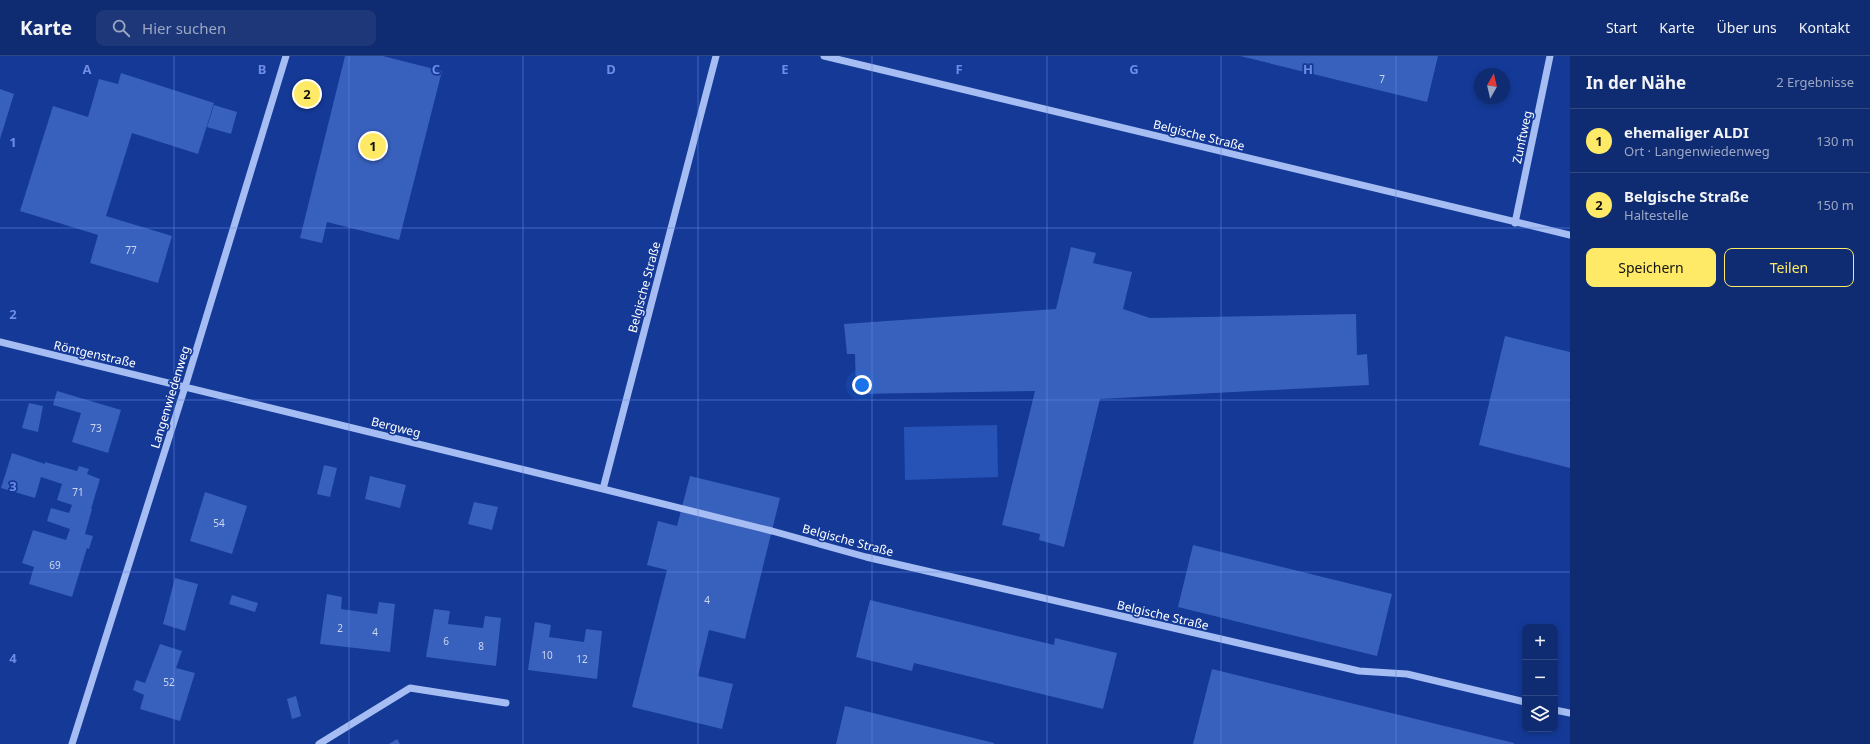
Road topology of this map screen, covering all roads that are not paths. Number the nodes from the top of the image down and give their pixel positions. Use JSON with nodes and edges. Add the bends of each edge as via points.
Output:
{"nodes":[{"id":1,"x":286,"y":56,"type":"edge"},
{"id":2,"x":716,"y":56,"type":"edge"},
{"id":3,"x":824,"y":56,"type":"edge"},
{"id":4,"x":1550,"y":56,"type":"edge"},
{"id":5,"x":1515,"y":223,"type":"junction"},
{"id":6,"x":1570,"y":235,"type":"edge"},
{"id":7,"x":0,"y":342,"type":"edge"},
{"id":8,"x":185,"y":386,"type":"junction"},
{"id":9,"x":603,"y":489,"type":"junction"},
{"id":10,"x":1522,"y":701,"type":"edge"},
{"id":11,"x":506,"y":703,"type":"dead end"},
{"id":12,"x":1558,"y":711,"type":"edge"},
{"id":13,"x":1570,"y":713,"type":"edge"},
{"id":14,"x":72,"y":744,"type":"edge"},
{"id":15,"x":319,"y":744,"type":"edge"}],
"edges":[{"from":1,"to":8,"type":"street","name":"Langenwiedenweg"},
{"from":2,"to":9,"type":"street","name":"Belgische Straße"},
{"from":3,"to":5,"type":"street","name":"Belgische Straße"},
{"from":4,"to":5,"type":"street","name":"Zunftweg"},
{"from":5,"to":6,"type":"street","name":"Belgische Straße"},
{"from":7,"to":8,"type":"street","name":"Röntgenstraße"},
{"from":8,"to":9,"type":"street","name":"Bergweg"},
{"from":8,"to":14,"type":"street","name":"Langenwiedenweg"},
{"from":9,"to":10,"type":"street","name":"Belgische Straße","via":[[866,557],[1229,641],[1360,671],[1407,674]]},
{"from":11,"to":15,"type":"street","via":[[410,688]]},
{"from":12,"to":13,"type":"street"}]}
